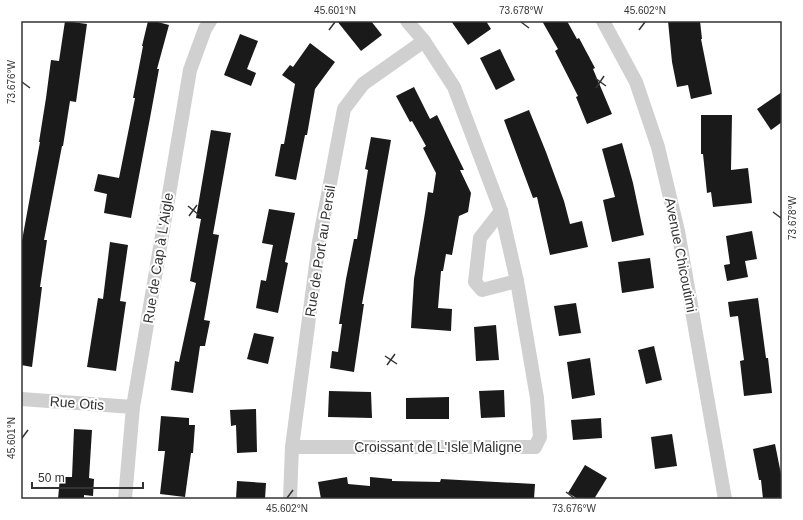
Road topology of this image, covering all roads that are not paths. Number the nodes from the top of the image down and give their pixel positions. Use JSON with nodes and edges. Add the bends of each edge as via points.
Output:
{"nodes":[{"id":1,"x":210,"y":21,"type":"edge"},
{"id":2,"x":407,"y":21,"type":"edge"},
{"id":3,"x":603,"y":21,"type":"edge"},
{"id":4,"x":424,"y":41,"type":"junction"},
{"id":5,"x":501,"y":211,"type":"junction"},
{"id":6,"x":517,"y":281,"type":"junction"},
{"id":7,"x":21,"y":399,"type":"edge"},
{"id":8,"x":134,"y":407,"type":"junction"},
{"id":9,"x":292,"y":447,"type":"junction"},
{"id":10,"x":125,"y":499,"type":"edge"},
{"id":11,"x":290,"y":499,"type":"edge"},
{"id":12,"x":725,"y":499,"type":"edge"}],
"edges":[{"from":1,"to":8,"type":"street","name":"Rue de Cap à L'Aigle","via":[[190,70]]},
{"from":2,"to":4,"type":"street","name":"Croissant de L'Isle Maligne"},
{"from":3,"to":12,"type":"street","name":"Avenue Chicoutimi","via":[[636,82],[658,147],[678,231]]},
{"from":4,"to":5,"type":"street","name":"Croissant de L'Isle Maligne","via":[[454,87]]},
{"from":4,"to":9,"type":"street","name":"Rue de Port au Persil","via":[[363,84],[344,109],[319,242]]},
{"from":5,"to":6,"type":"street","name":"Croissant de L'Isle Maligne"},
{"from":5,"to":6,"type":"street","via":[[480,238],[475,282],[482,290]]},
{"from":6,"to":9,"type":"street","name":"Croissant de L'Isle Maligne","via":[[537,398],[540,437],[535,447]]},
{"from":7,"to":8,"type":"street","name":"Rue Otis"},
{"from":8,"to":10,"type":"street","name":"Rue de Cap à L'Aigle"},
{"from":9,"to":11,"type":"street","name":"Rue de Port au Persil"}]}
